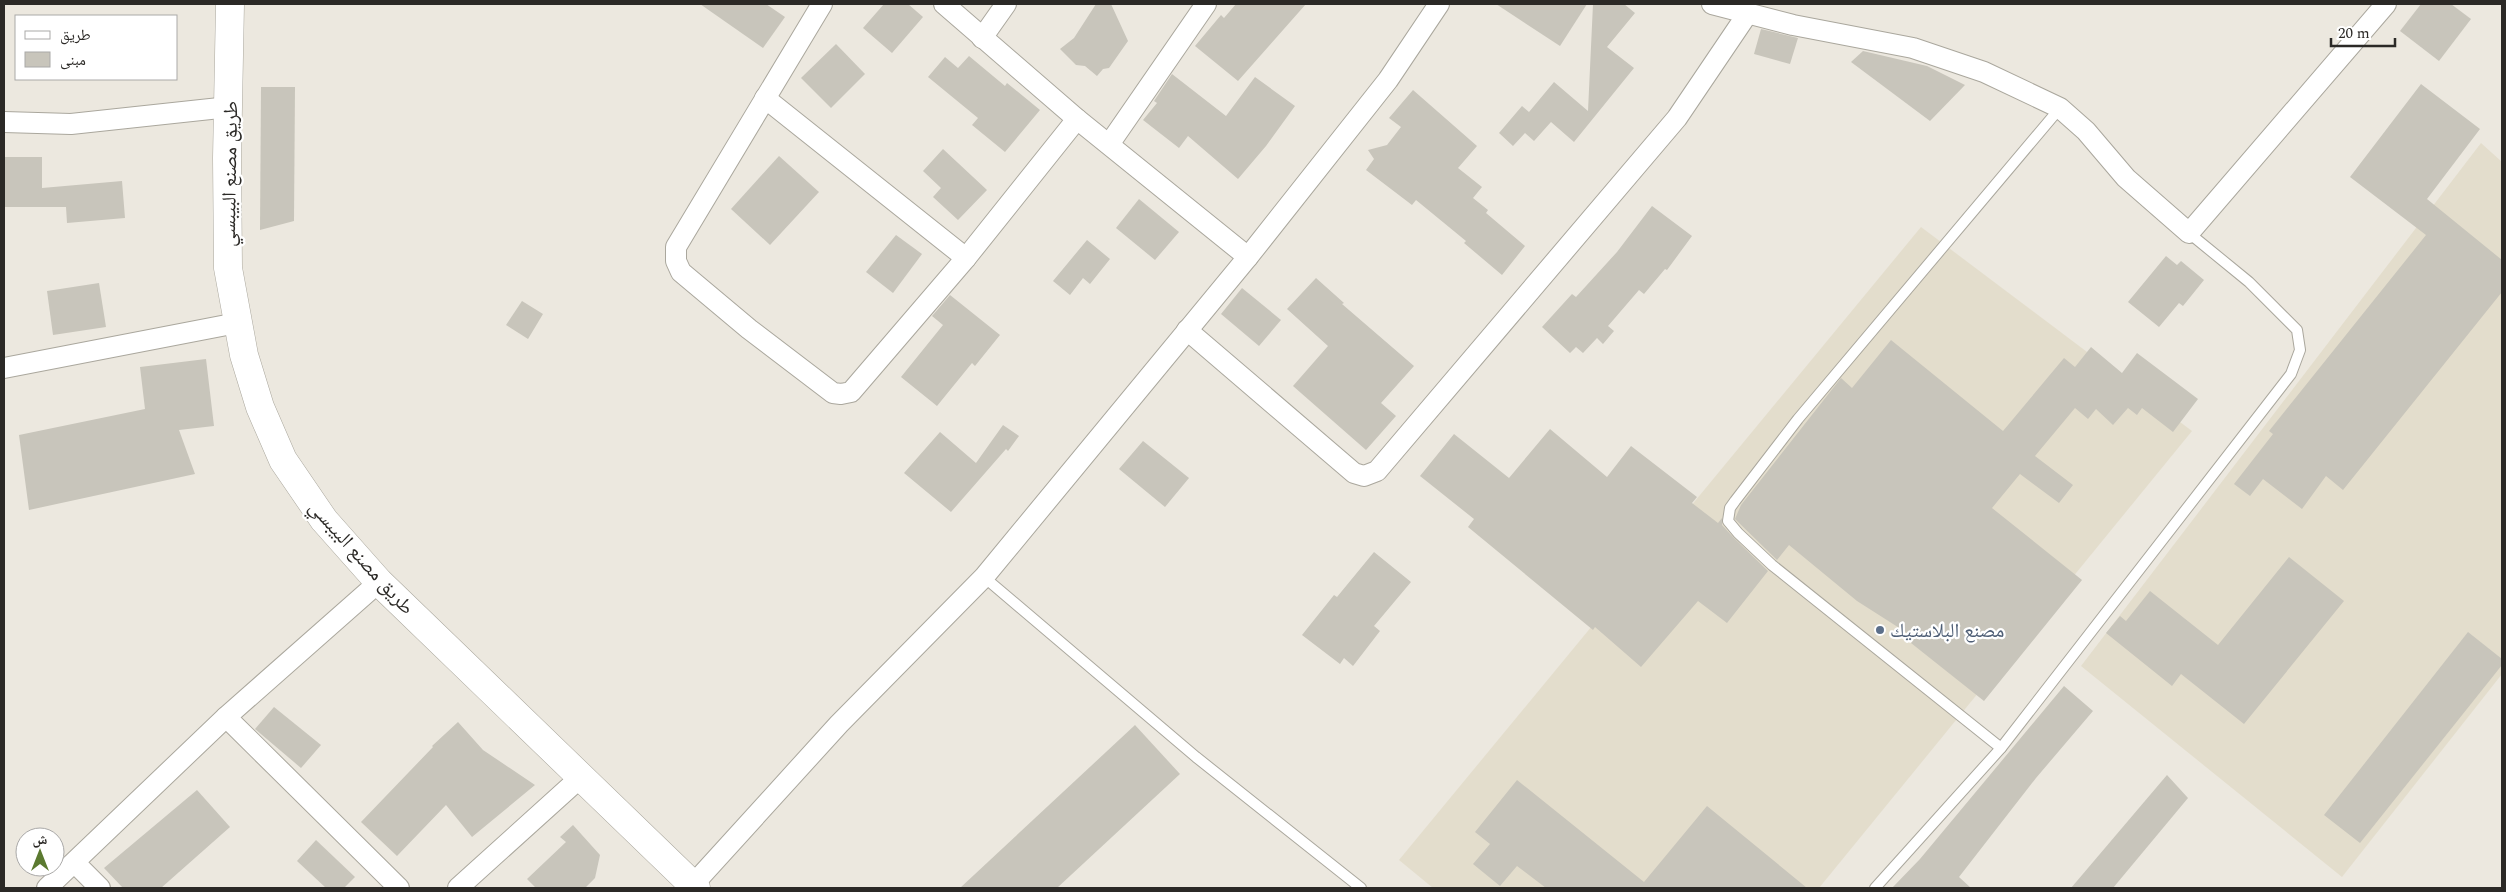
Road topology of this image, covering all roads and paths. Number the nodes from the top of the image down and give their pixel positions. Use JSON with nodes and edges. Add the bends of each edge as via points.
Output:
{"nodes":[{"id":1,"x":230,"y":4,"type":"edge"},
{"id":2,"x":822,"y":4,"type":"edge"},
{"id":3,"x":944,"y":4,"type":"edge"},
{"id":4,"x":1006,"y":4,"type":"edge"},
{"id":5,"x":1206,"y":4,"type":"edge"},
{"id":6,"x":1439,"y":4,"type":"edge"},
{"id":7,"x":1712,"y":4,"type":"edge"},
{"id":8,"x":2386,"y":4,"type":"edge"},
{"id":9,"x":1748,"y":14,"type":"junction"},
{"id":10,"x":982,"y":38,"type":"junction"},
{"id":11,"x":765,"y":98,"type":"junction"},
{"id":12,"x":229,"y":107,"type":"junction"},
{"id":13,"x":2060,"y":108,"type":"junction"},
{"id":14,"x":1078,"y":119,"type":"junction"},
{"id":15,"x":4,"y":122,"type":"edge"},
{"id":16,"x":1110,"y":143,"type":"junction"},
{"id":17,"x":2190,"y":233,"type":"junction"},
{"id":18,"x":1248,"y":257,"type":"junction"},
{"id":19,"x":966,"y":258,"type":"junction"},
{"id":20,"x":237,"y":324,"type":"junction"},
{"id":21,"x":1187,"y":330,"type":"junction"},
{"id":22,"x":4,"y":368,"type":"edge"},
{"id":23,"x":984,"y":578,"type":"junction"},
{"id":24,"x":378,"y":582,"type":"junction"},
{"id":25,"x":226,"y":717,"type":"junction"},
{"id":26,"x":2001,"y":748,"type":"junction"},
{"id":27,"x":582,"y":776,"type":"junction"},
{"id":28,"x":75,"y":863,"type":"junction"},
{"id":29,"x":693,"y":887,"type":"edge"},
{"id":30,"x":47,"y":888,"type":"edge"},
{"id":31,"x":100,"y":888,"type":"edge"},
{"id":32,"x":399,"y":888,"type":"edge"},
{"id":33,"x":458,"y":888,"type":"edge"},
{"id":34,"x":1361,"y":888,"type":"edge"},
{"id":35,"x":1875,"y":888,"type":"edge"}],
"edges":[{"from":1,"to":12,"type":"main road","name":"طريق مصنع البيبسي"},
{"from":2,"to":11,"type":"street"},
{"from":3,"to":10,"type":"street"},
{"from":4,"to":10,"type":"street"},
{"from":5,"to":16,"type":"street"},
{"from":6,"to":18,"type":"street","via":[[1388,80]]},
{"from":7,"to":9,"type":"street"},
{"from":8,"to":17,"type":"street"},
{"from":9,"to":13,"type":"street","via":[[1913,48],[1984,72]]},
{"from":9,"to":21,"type":"street","via":[[1677,118],[1377,471],[1364,476],[1354,473]]},
{"from":10,"to":14,"type":"street"},
{"from":11,"to":19,"type":"street"},
{"from":11,"to":19,"type":"street","via":[[676,247],[676,261],[681,272],[749,330],[833,393],[851,392]]},
{"from":12,"to":15,"type":"street","via":[[71,124]]},
{"from":12,"to":20,"type":"main road","name":"طريق مصنع البيبسي","via":[[228,268]]},
{"from":13,"to":17,"type":"street","via":[[2086,131],[2126,178]]},
{"from":13,"to":26,"type":"lane","via":[[1798,419],[1730,508],[1728,521],[1772,566]]},
{"from":14,"to":16,"type":"street"},
{"from":14,"to":19,"type":"street"},
{"from":16,"to":18,"type":"street"},
{"from":17,"to":26,"type":"lane","via":[[2249,282],[2296,330],[2300,350],[2292,374]]},
{"from":18,"to":21,"type":"street"},
{"from":20,"to":22,"type":"street"},
{"from":20,"to":24,"type":"main road","name":"طريق مصنع البيبسي","via":[[260,407],[283,460],[324,520]]},
{"from":21,"to":23,"type":"street"},
{"from":23,"to":29,"type":"street","via":[[839,724]]},
{"from":23,"to":34,"type":"lane","via":[[1196,757]]},
{"from":24,"to":25,"type":"street"},
{"from":24,"to":27,"type":"main road","name":"طريق مصنع البيبسي"},
{"from":25,"to":28,"type":"street"},
{"from":25,"to":32,"type":"street"},
{"from":26,"to":35,"type":"lane"},
{"from":27,"to":29,"type":"main road","name":"طريق مصنع البيبسي"},
{"from":27,"to":33,"type":"street"},
{"from":28,"to":30,"type":"street"},
{"from":28,"to":31,"type":"street"}]}
